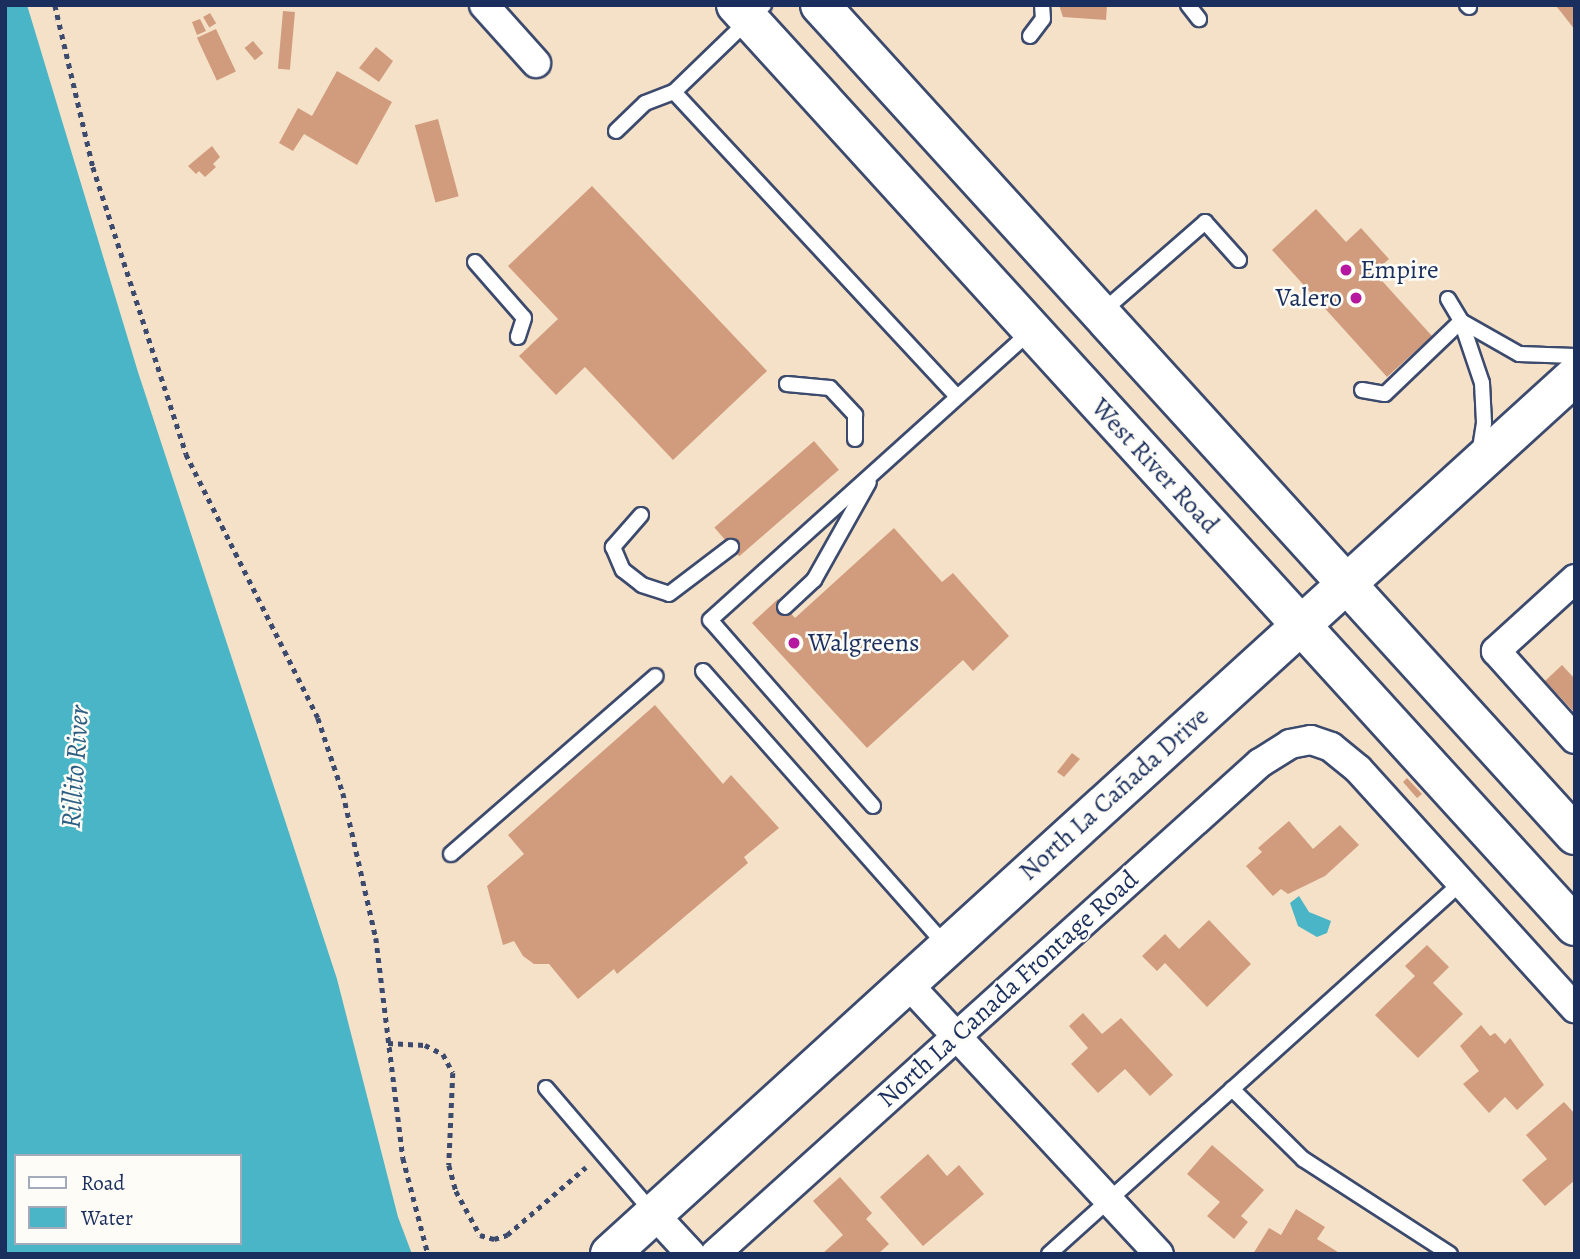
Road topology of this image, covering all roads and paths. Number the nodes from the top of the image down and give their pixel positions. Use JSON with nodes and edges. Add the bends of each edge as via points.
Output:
{"nodes":[{"id":1,"x":55,"y":5,"type":"edge"},
{"id":2,"x":484,"y":5,"type":"edge"},
{"id":3,"x":820,"y":5,"type":"edge"},
{"id":4,"x":1042,"y":5,"type":"edge"},
{"id":5,"x":1188,"y":5,"type":"edge"},
{"id":6,"x":749,"y":10,"type":"edge"},
{"id":7,"x":1199,"y":19,"type":"dead end"},
{"id":8,"x":1030,"y":36,"type":"dead end"},
{"id":9,"x":536,"y":63,"type":"dead end"},
{"id":10,"x":674,"y":92,"type":"junction"},
{"id":11,"x":616,"y":131,"type":"dead end"},
{"id":12,"x":1238,"y":260,"type":"dead end"},
{"id":13,"x":475,"y":262,"type":"dead end"},
{"id":14,"x":1448,"y":299,"type":"dead end"},
{"id":15,"x":1101,"y":313,"type":"junction"},
{"id":16,"x":1461,"y":321,"type":"junction"},
{"id":17,"x":1031,"y":331,"type":"junction"},
{"id":18,"x":518,"y":337,"type":"dead end"},
{"id":19,"x":1575,"y":356,"type":"edge"},
{"id":20,"x":1575,"y":376,"type":"edge"},
{"id":21,"x":787,"y":384,"type":"dead end"},
{"id":22,"x":1362,"y":390,"type":"dead end"},
{"id":23,"x":956,"y":395,"type":"junction"},
{"id":24,"x":855,"y":439,"type":"dead end"},
{"id":25,"x":1477,"y":465,"type":"junction"},
{"id":26,"x":875,"y":471,"type":"junction"},
{"id":27,"x":641,"y":515,"type":"dead end"},
{"id":28,"x":730,"y":547,"type":"dead end"},
{"id":29,"x":1575,"y":579,"type":"edge"},
{"id":30,"x":1346,"y":584,"type":"junction"},
{"id":31,"x":785,"y":607,"type":"dead end"},
{"id":32,"x":1301,"y":624,"type":"junction"},
{"id":33,"x":703,"y":671,"type":"dead end"},
{"id":34,"x":656,"y":676,"type":"dead end"},
{"id":35,"x":1575,"y":739,"type":"edge"},
{"id":36,"x":873,"y":806,"type":"dead end"},
{"id":37,"x":1575,"y":835,"type":"edge"},
{"id":38,"x":451,"y":854,"type":"dead end"},
{"id":39,"x":1461,"y":883,"type":"junction"},
{"id":40,"x":1575,"y":926,"type":"edge"},
{"id":41,"x":946,"y":946,"type":"junction"},
{"id":42,"x":907,"y":983,"type":"junction"},
{"id":43,"x":1575,"y":1007,"type":"edge"},
{"id":44,"x":955,"y":1037,"type":"junction"},
{"id":45,"x":388,"y":1043,"type":"junction"},
{"id":46,"x":546,"y":1088,"type":"dead end"},
{"id":47,"x":1232,"y":1089,"type":"junction"},
{"id":48,"x":601,"y":1154,"type":"junction"},
{"id":49,"x":1108,"y":1200,"type":"junction"},
{"id":50,"x":654,"y":1214,"type":"junction"},
{"id":51,"x":428,"y":1254,"type":"edge"},
{"id":52,"x":610,"y":1254,"type":"edge"},
{"id":53,"x":691,"y":1254,"type":"edge"},
{"id":54,"x":715,"y":1254,"type":"edge"},
{"id":55,"x":1049,"y":1254,"type":"edge"},
{"id":56,"x":1159,"y":1254,"type":"edge"},
{"id":57,"x":1450,"y":1254,"type":"edge"}],
"edges":[{"from":1,"to":45,"type":"path","via":[[93,167],[186,454],[318,718],[343,793],[376,938]]},
{"from":2,"to":9,"type":"street"},
{"from":3,"to":15,"type":"main road"},
{"from":4,"to":8,"type":"lane","via":[[1043,19]]},
{"from":5,"to":7,"type":"lane"},
{"from":6,"to":10,"type":"lane"},
{"from":6,"to":17,"type":"main road","name":"West River Road"},
{"from":10,"to":11,"type":"lane","via":[[645,103]]},
{"from":10,"to":23,"type":"lane"},
{"from":12,"to":15,"type":"lane","via":[[1205,222]]},
{"from":13,"to":18,"type":"lane","via":[[524,318]]},
{"from":14,"to":16,"type":"lane"},
{"from":15,"to":30,"type":"main road"},
{"from":16,"to":19,"type":"lane","via":[[1519,354]]},
{"from":16,"to":22,"type":"lane","via":[[1385,394]]},
{"from":16,"to":25,"type":"lane","via":[[1484,401]]},
{"from":17,"to":23,"type":"lane"},
{"from":17,"to":32,"type":"main road","name":"West River Road"},
{"from":20,"to":25,"type":"main road","name":"North La Cañada Drive"},
{"from":21,"to":24,"type":"lane","via":[[830,388],[855,415]]},
{"from":23,"to":26,"type":"lane"},
{"from":25,"to":30,"type":"main road","name":"North La Cañada Drive"},
{"from":26,"to":31,"type":"lane","via":[[814,580]]},
{"from":26,"to":36,"type":"lane","via":[[710,620]]},
{"from":27,"to":28,"type":"lane","via":[[613,547],[623,570],[642,585],[670,594]]},
{"from":29,"to":35,"type":"street","via":[[1496,651]]},
{"from":30,"to":32,"type":"main road","name":"North La Cañada Drive"},
{"from":30,"to":37,"type":"main road"},
{"from":32,"to":40,"type":"main road","name":"West River Road"},
{"from":32,"to":41,"type":"main road","name":"North La Cañada Drive"},
{"from":33,"to":41,"type":"lane"},
{"from":34,"to":38,"type":"lane"},
{"from":39,"to":43,"type":"street"},
{"from":39,"to":44,"type":"street","name":"North La Canada Frontage Road","via":[[1358,769],[1331,747],[1311,740],[1290,744],[1260,763]]},
{"from":39,"to":47,"type":"lane"},
{"from":41,"to":42,"type":"main road","name":"North La Cañada Drive"},
{"from":42,"to":44,"type":"street"},
{"from":42,"to":50,"type":"main road","name":"North La Cañada Drive"},
{"from":44,"to":49,"type":"street"},
{"from":44,"to":54,"type":"street","name":"North La Canada Frontage Road"},
{"from":45,"to":48,"type":"path","via":[[425,1045],[443,1055],[453,1073],[449,1165],[456,1191],[480,1235],[494,1239],[507,1235]]},
{"from":45,"to":51,"type":"path","via":[[403,1158]]},
{"from":46,"to":48,"type":"lane"},
{"from":47,"to":49,"type":"lane"},
{"from":47,"to":57,"type":"lane","via":[[1303,1159]]},
{"from":48,"to":50,"type":"lane"},
{"from":49,"to":55,"type":"lane"},
{"from":49,"to":56,"type":"street"},
{"from":50,"to":52,"type":"main road","name":"North La Cañada Drive"},
{"from":50,"to":53,"type":"street"}]}
